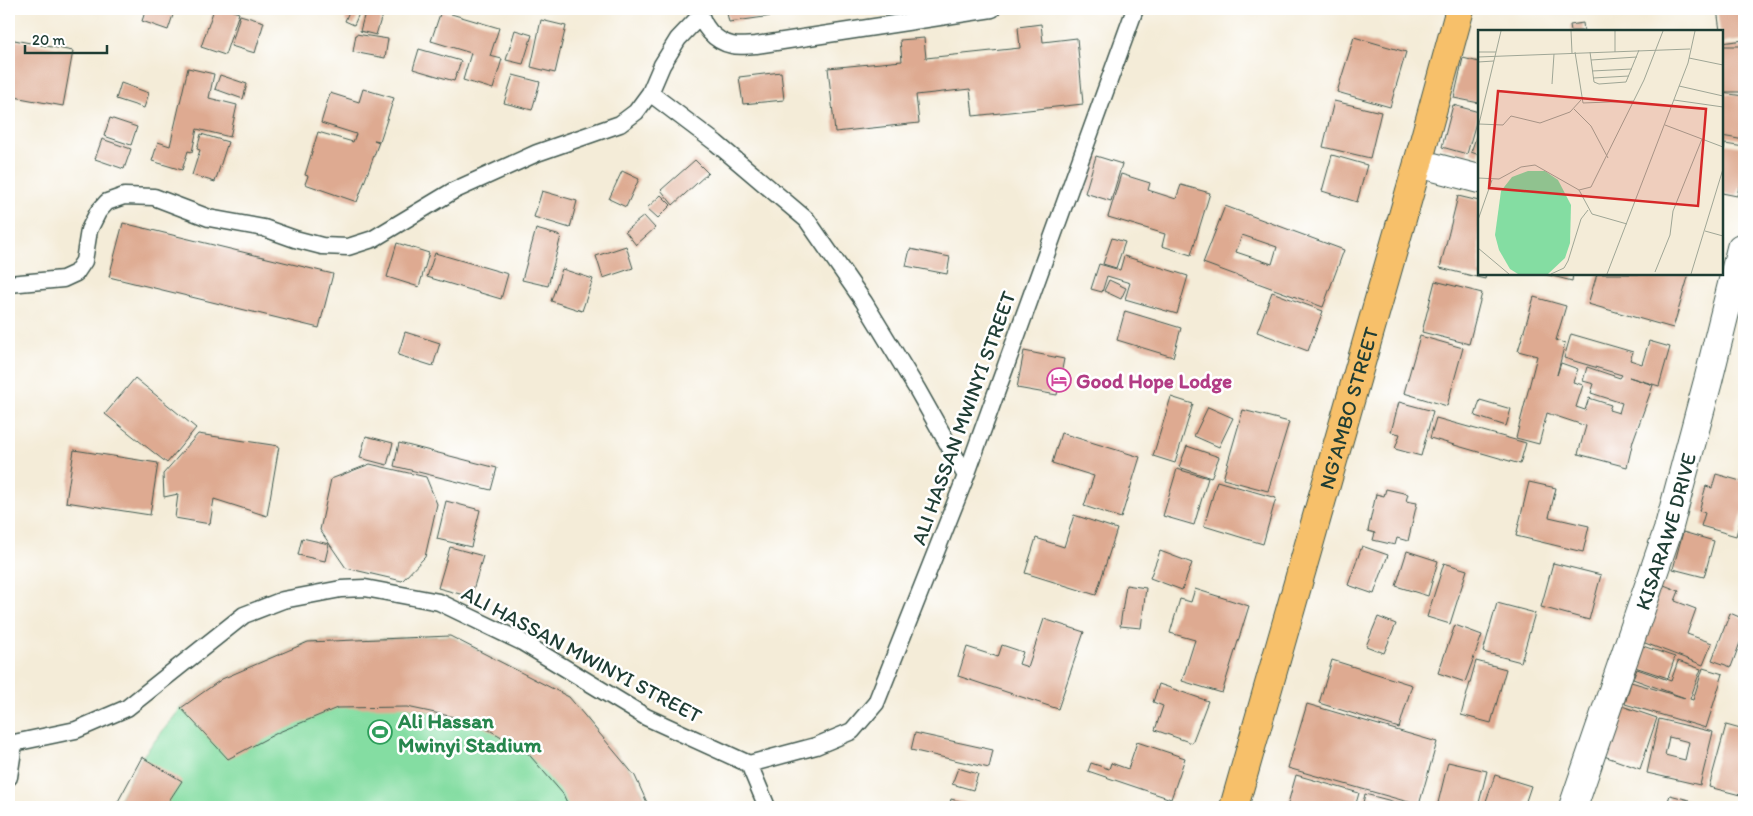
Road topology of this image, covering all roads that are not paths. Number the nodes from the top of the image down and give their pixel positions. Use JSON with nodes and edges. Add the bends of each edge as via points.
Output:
{"nodes":[{"id":1,"x":992,"y":9,"type":"edge"},
{"id":2,"x":1135,"y":9,"type":"edge"},
{"id":3,"x":1460,"y":9,"type":"edge"},
{"id":4,"x":700,"y":12,"type":"edge"},
{"id":5,"x":650,"y":93,"type":"junction"},
{"id":6,"x":1418,"y":163,"type":"junction"},
{"id":7,"x":1478,"y":179,"type":"edge"},
{"id":8,"x":1736,"y":247,"type":"edge"},
{"id":9,"x":9,"y":284,"type":"edge"},
{"id":10,"x":966,"y":476,"type":"junction"},
{"id":11,"x":11,"y":744,"type":"edge"},
{"id":12,"x":749,"y":764,"type":"junction"},
{"id":13,"x":9,"y":777,"type":"edge"},
{"id":14,"x":767,"y":807,"type":"edge"},
{"id":15,"x":1234,"y":807,"type":"edge"},
{"id":16,"x":1573,"y":807,"type":"edge"}],
"edges":[{"from":1,"to":4,"type":"lane","via":[[756,45],[733,45],[718,40],[707,29]]},
{"from":2,"to":10,"type":"lane","name":"ALI HASSAN MWINYI STREET"},
{"from":3,"to":6,"type":"highway","name":"NG’AMBO STREET"},
{"from":4,"to":5,"type":"lane","via":[[678,39]]},
{"from":5,"to":9,"type":"lane","via":[[636,112],[620,124],[537,153],[453,191],[373,239],[348,247],[322,246],[264,228],[209,218],[154,197],[124,196],[107,202],[98,212],[89,230],[84,261],[76,273],[63,279]]},
{"from":5,"to":10,"type":"lane","via":[[716,143],[806,220],[864,302]]},
{"from":6,"to":7,"type":"street"},
{"from":6,"to":15,"type":"highway","name":"NG’AMBO STREET"},
{"from":8,"to":16,"type":"street","name":"KISARAWE DRIVE","via":[[1708,381],[1668,530]]},
{"from":10,"to":12,"type":"lane","name":"ALI HASSAN MWINYI STREET","via":[[876,703],[852,731],[816,746]]},
{"from":11,"to":12,"type":"lane","name":"ALI HASSAN MWINYI STREET","via":[[76,730],[128,708],[244,615],[283,600],[365,588],[439,602],[522,642],[646,717]]},
{"from":11,"to":13,"type":"lane","name":"ALI HASSAN MWINYI STREET"},
{"from":12,"to":14,"type":"lane"}]}
